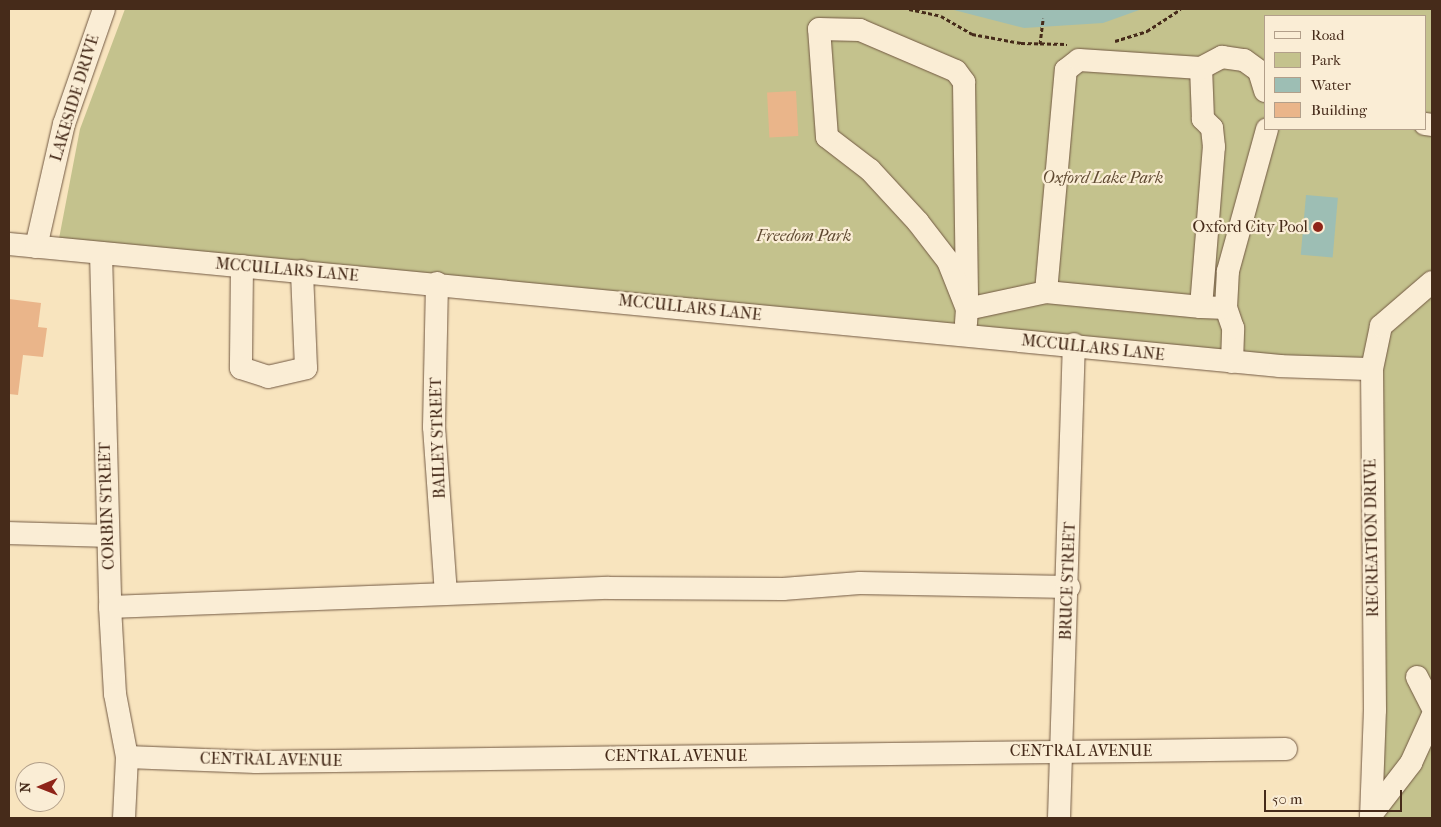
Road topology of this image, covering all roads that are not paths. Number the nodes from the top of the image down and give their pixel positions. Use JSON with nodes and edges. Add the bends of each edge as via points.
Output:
{"nodes":[{"id":1,"x":104,"y":9,"type":"edge"},
{"id":2,"x":1201,"y":68,"type":"junction"},
{"id":3,"x":1264,"y":88,"type":"edge"},
{"id":4,"x":1266,"y":130,"type":"edge"},
{"id":5,"x":9,"y":244,"type":"edge"},
{"id":6,"x":36,"y":246,"type":"junction"},
{"id":7,"x":100,"y":253,"type":"junction"},
{"id":8,"x":242,"y":266,"type":"junction"},
{"id":9,"x":302,"y":271,"type":"junction"},
{"id":10,"x":1432,"y":282,"type":"edge"},
{"id":11,"x":437,"y":283,"type":"junction"},
{"id":12,"x":1046,"y":292,"type":"junction"},
{"id":13,"x":1201,"y":307,"type":"junction"},
{"id":14,"x":1226,"y":308,"type":"junction"},
{"id":15,"x":967,"y":309,"type":"junction"},
{"id":16,"x":965,"y":334,"type":"junction"},
{"id":17,"x":1074,"y":344,"type":"junction"},
{"id":18,"x":1232,"y":362,"type":"junction"},
{"id":19,"x":1372,"y":369,"type":"junction"},
{"id":20,"x":9,"y":533,"type":"edge"},
{"id":21,"x":108,"y":536,"type":"junction"},
{"id":22,"x":1068,"y":587,"type":"junction"},
{"id":23,"x":446,"y":593,"type":"junction"},
{"id":24,"x":110,"y":607,"type":"junction"},
{"id":25,"x":1417,"y":677,"type":"dead end"},
{"id":26,"x":1432,"y":706,"type":"edge"},
{"id":27,"x":1432,"y":717,"type":"edge"},
{"id":28,"x":1286,"y":749,"type":"dead end"},
{"id":29,"x":1062,"y":751,"type":"junction"},
{"id":30,"x":127,"y":758,"type":"junction"},
{"id":31,"x":1371,"y":817,"type":"edge"},
{"id":32,"x":124,"y":818,"type":"edge"},
{"id":33,"x":1059,"y":818,"type":"edge"}],
"edges":[{"from":1,"to":6,"type":"street","name":"LAKESIDE DRIVE","via":[[64,124]]},
{"from":2,"to":3,"type":"street","via":[[1222,57],[1244,60],[1259,71]]},
{"from":2,"to":12,"type":"street","via":[[1079,60],[1066,70]]},
{"from":2,"to":13,"type":"street","via":[[1203,119],[1212,128],[1214,147]]},
{"from":4,"to":14,"type":"street","via":[[1232,253]]},
{"from":5,"to":6,"type":"street","name":"MCCULLARS LANE"},
{"from":6,"to":7,"type":"street","name":"MCCULLARS LANE"},
{"from":7,"to":8,"type":"street","name":"MCCULLARS LANE"},
{"from":7,"to":21,"type":"street","name":"CORBIN STREET"},
{"from":8,"to":9,"type":"street","name":"MCCULLARS LANE"},
{"from":8,"to":9,"type":"street","via":[[241,368],[268,377],[306,368]]},
{"from":9,"to":11,"type":"street","name":"MCCULLARS LANE"},
{"from":10,"to":19,"type":"street","name":"RECREATION DRIVE","via":[[1381,326]]},
{"from":11,"to":16,"type":"street","name":"MCCULLARS LANE"},
{"from":11,"to":23,"type":"street","name":"BAILEY STREET","via":[[434,427]]},
{"from":12,"to":13,"type":"street"},
{"from":12,"to":15,"type":"street"},
{"from":13,"to":14,"type":"street"},
{"from":14,"to":18,"type":"street","via":[[1233,328]]},
{"from":15,"to":15,"type":"street","via":[[964,82],[956,71],[860,30],[819,29],[827,137],[870,170],[918,222],[948,261]]},
{"from":15,"to":16,"type":"street"},
{"from":16,"to":17,"type":"street","name":"MCCULLARS LANE"},
{"from":17,"to":18,"type":"street","name":"MCCULLARS LANE"},
{"from":17,"to":22,"type":"street","name":"BRUCE STREET"},
{"from":18,"to":19,"type":"street","name":"MCCULLARS LANE"},
{"from":19,"to":31,"type":"street","name":"RECREATION DRIVE","via":[[1375,710]]},
{"from":20,"to":21,"type":"street"},
{"from":21,"to":24,"type":"street","name":"CORBIN STREET"},
{"from":22,"to":23,"type":"street","via":[[860,583]]},
{"from":22,"to":29,"type":"street","name":"BRUCE STREET"},
{"from":23,"to":24,"type":"street","via":[[306,603]]},
{"from":24,"to":30,"type":"street","name":"CORBIN STREET","via":[[115,694]]},
{"from":25,"to":26,"type":"street"},
{"from":27,"to":31,"type":"street","via":[[1411,763]]},
{"from":28,"to":29,"type":"street","name":"CENTRAL AVENUE"},
{"from":29,"to":30,"type":"street","name":"CENTRAL AVENUE","via":[[276,762]]},
{"from":29,"to":33,"type":"street","name":"BRUCE STREET"},
{"from":30,"to":32,"type":"street"}]}
